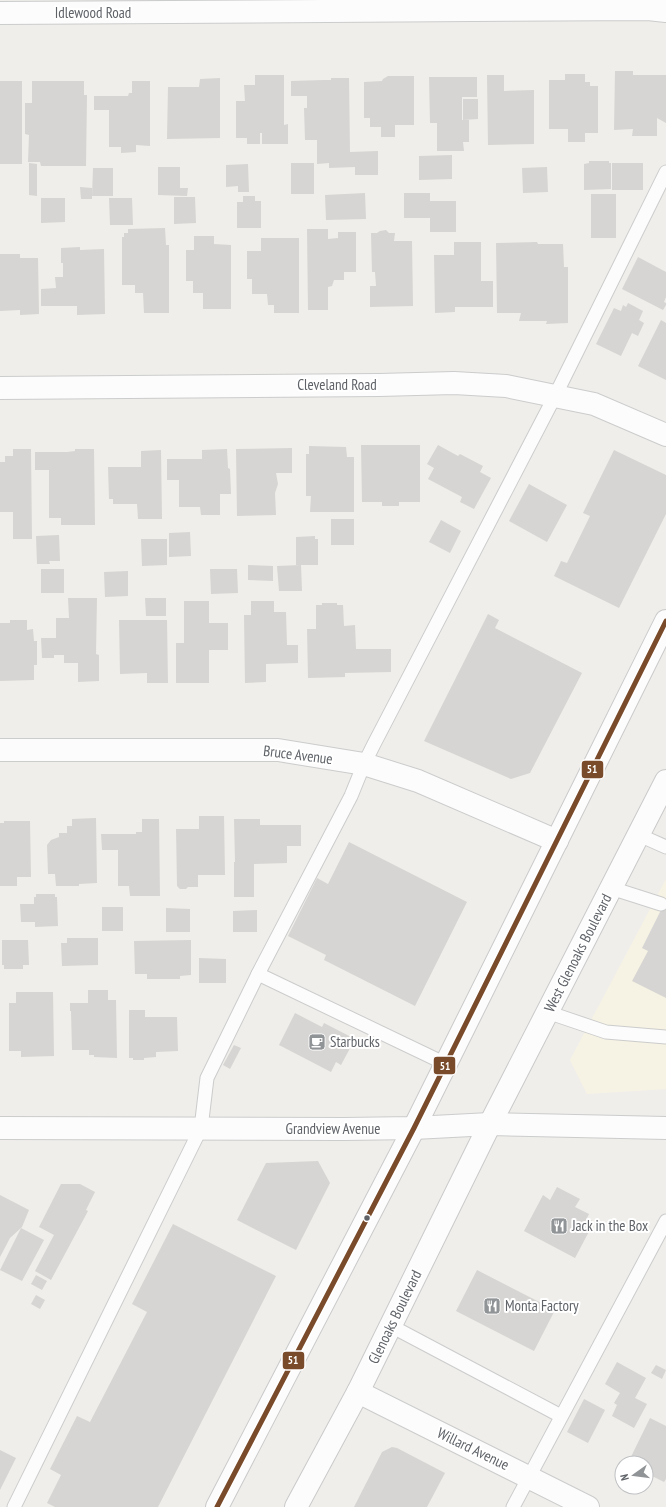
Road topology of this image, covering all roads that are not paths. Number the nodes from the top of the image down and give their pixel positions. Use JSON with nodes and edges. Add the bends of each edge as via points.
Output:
{"nodes":[{"id":1,"x":666,"y":11,"type":"edge"},
{"id":2,"x":0,"y":13,"type":"edge"},
{"id":3,"x":666,"y":172,"type":"edge"},
{"id":4,"x":0,"y":388,"type":"edge"},
{"id":5,"x":555,"y":396,"type":"junction"},
{"id":6,"x":666,"y":436,"type":"edge"},
{"id":7,"x":666,"y":621,"type":"edge"},
{"id":8,"x":0,"y":750,"type":"edge"},
{"id":9,"x":364,"y":764,"type":"junction"},
{"id":10,"x":666,"y":781,"type":"edge"},
{"id":11,"x":639,"y":835,"type":"junction"},
{"id":12,"x":557,"y":841,"type":"junction"},
{"id":13,"x":666,"y":847,"type":"edge"},
{"id":14,"x":611,"y":888,"type":"junction"},
{"id":15,"x":661,"y":904,"type":"dead end"},
{"id":16,"x":258,"y":974,"type":"junction"},
{"id":17,"x":547,"y":1012,"type":"junction"},
{"id":18,"x":666,"y":1037,"type":"edge"},
{"id":19,"x":446,"y":1064,"type":"junction"},
{"id":20,"x":490,"y":1124,"type":"junction"},
{"id":21,"x":0,"y":1128,"type":"edge"},
{"id":22,"x":200,"y":1128,"type":"junction"},
{"id":23,"x":414,"y":1128,"type":"junction"},
{"id":24,"x":666,"y":1128,"type":"edge"},
{"id":25,"x":666,"y":1221,"type":"edge"},
{"id":26,"x":391,"y":1326,"type":"junction"},
{"id":27,"x":358,"y":1392,"type":"junction"},
{"id":28,"x":561,"y":1416,"type":"junction"},
{"id":29,"x":528,"y":1476,"type":"junction"},
{"id":30,"x":14,"y":1507,"type":"edge"},
{"id":31,"x":217,"y":1507,"type":"edge"},
{"id":32,"x":296,"y":1507,"type":"edge"},
{"id":33,"x":513,"y":1507,"type":"edge"},
{"id":34,"x":588,"y":1507,"type":"edge"}],
"edges":[{"from":1,"to":2,"type":"street","name":"Idlewood Road","via":[[648,8]]},
{"from":3,"to":5,"type":"lane"},
{"from":4,"to":5,"type":"street","name":"Cleveland Road","via":[[454,383],[506,386]]},
{"from":5,"to":6,"type":"street","name":"Cleveland Road","via":[[594,404]]},
{"from":5,"to":9,"type":"lane"},
{"from":7,"to":12,"type":"street"},
{"from":8,"to":9,"type":"street","name":"Bruce Avenue","via":[[278,750]]},
{"from":9,"to":12,"type":"street","name":"Bruce Avenue","via":[[418,781]]},
{"from":9,"to":16,"type":"lane","via":[[351,796]]},
{"from":10,"to":11,"type":"street","name":"West Glenoaks Boulevard"},
{"from":11,"to":13,"type":"lane"},
{"from":11,"to":14,"type":"street","name":"West Glenoaks Boulevard"},
{"from":12,"to":19,"type":"street"},
{"from":14,"to":15,"type":"lane"},
{"from":14,"to":17,"type":"street","name":"West Glenoaks Boulevard"},
{"from":16,"to":19,"type":"lane"},
{"from":16,"to":22,"type":"lane","via":[[206,1078]]},
{"from":17,"to":18,"type":"lane","via":[[606,1032]]},
{"from":17,"to":20,"type":"street","name":"West Glenoaks Boulevard"},
{"from":19,"to":23,"type":"street"},
{"from":20,"to":23,"type":"street","name":"Grandview Avenue"},
{"from":20,"to":24,"type":"street","name":"Grandview Avenue"},
{"from":20,"to":26,"type":"street","name":"Glenoaks Boulevard"},
{"from":21,"to":22,"type":"street","name":"Grandview Avenue"},
{"from":22,"to":23,"type":"street","name":"Grandview Avenue"},
{"from":22,"to":30,"type":"lane"},
{"from":23,"to":31,"type":"street"},
{"from":25,"to":28,"type":"lane"},
{"from":26,"to":27,"type":"street","name":"Glenoaks Boulevard"},
{"from":26,"to":28,"type":"lane"},
{"from":27,"to":29,"type":"street","name":"Willard Avenue"},
{"from":27,"to":32,"type":"street","name":"Glenoaks Boulevard"},
{"from":28,"to":29,"type":"lane"},
{"from":29,"to":33,"type":"lane"},
{"from":29,"to":34,"type":"street","name":"Willard Avenue"}]}
